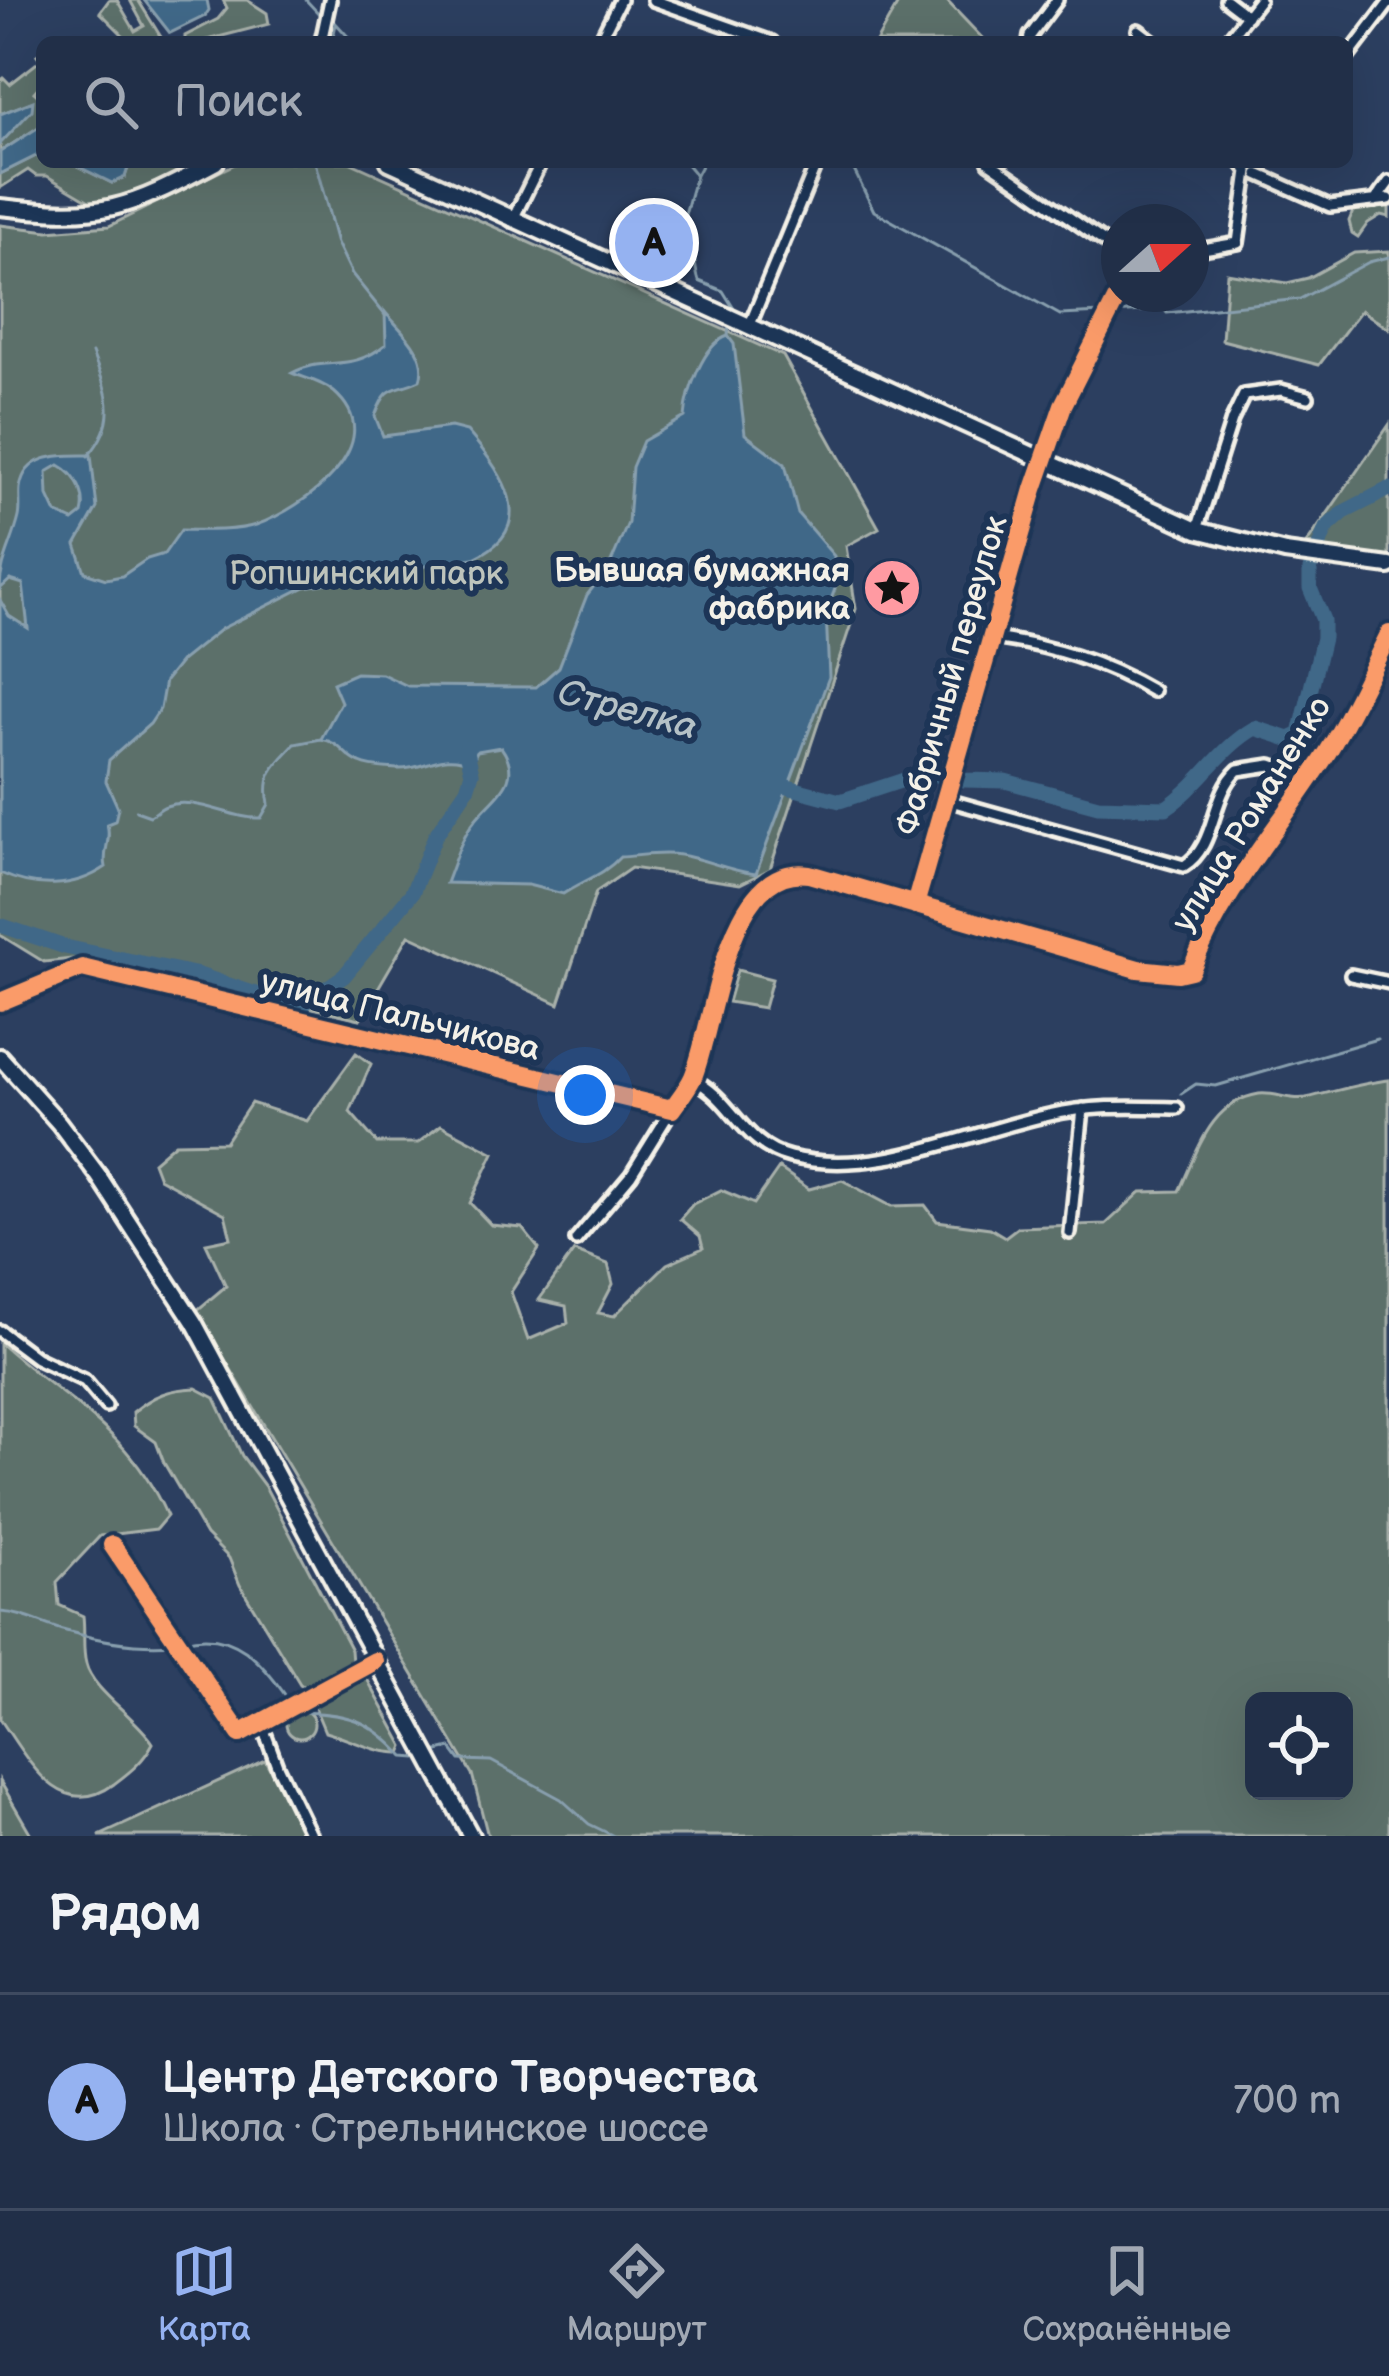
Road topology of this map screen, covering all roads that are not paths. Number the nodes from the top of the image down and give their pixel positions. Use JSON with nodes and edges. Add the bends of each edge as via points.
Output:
{"nodes":[{"id":1,"x":330,"y":0,"type":"edge"},
{"id":2,"x":620,"y":0,"type":"edge"},
{"id":3,"x":653,"y":0,"type":"edge"},
{"id":4,"x":1057,"y":0,"type":"edge"},
{"id":5,"x":1226,"y":0,"type":"edge"},
{"id":6,"x":1259,"y":0,"type":"edge"},
{"id":7,"x":1389,"y":3,"type":"edge"},
{"id":8,"x":1247,"y":16,"type":"junction"},
{"id":9,"x":1138,"y":30,"type":"dead end"},
{"id":10,"x":322,"y":36,"type":"edge"},
{"id":11,"x":602,"y":36,"type":"edge"},
{"id":12,"x":755,"y":36,"type":"edge"},
{"id":13,"x":1030,"y":36,"type":"edge"},
{"id":14,"x":1146,"y":36,"type":"edge"},
{"id":15,"x":1231,"y":36,"type":"edge"},
{"id":16,"x":1353,"y":50,"type":"edge"},
{"id":17,"x":205,"y":168,"type":"edge"},
{"id":18,"x":401,"y":168,"type":"edge"},
{"id":19,"x":538,"y":168,"type":"edge"},
{"id":20,"x":815,"y":168,"type":"edge"},
{"id":21,"x":998,"y":168,"type":"edge"},
{"id":22,"x":1249,"y":169,"type":"edge"},
{"id":23,"x":1389,"y":182,"type":"edge"},
{"id":24,"x":1389,"y":199,"type":"edge"},
{"id":25,"x":1376,"y":200,"type":"junction"},
{"id":26,"x":0,"y":207,"type":"edge"},
{"id":27,"x":512,"y":221,"type":"junction"},
{"id":28,"x":1101,"y":240,"type":"edge"},
{"id":29,"x":1209,"y":248,"type":"edge"},
{"id":30,"x":1110,"y":312,"type":"edge"},
{"id":31,"x":749,"y":327,"type":"junction"},
{"id":32,"x":1308,"y":397,"type":"dead end"},
{"id":33,"x":1044,"y":461,"type":"junction"},
{"id":34,"x":1197,"y":530,"type":"junction"},
{"id":35,"x":1389,"y":566,"type":"edge"},
{"id":36,"x":993,"y":638,"type":"junction"},
{"id":37,"x":1388,"y":640,"type":"edge"},
{"id":38,"x":1153,"y":691,"type":"dead end"},
{"id":39,"x":1309,"y":779,"type":"junction"},
{"id":40,"x":948,"y":796,"type":"junction"},
{"id":41,"x":916,"y":905,"type":"junction"},
{"id":42,"x":1351,"y":975,"type":"dead end"},
{"id":43,"x":1389,"y":983,"type":"edge"},
{"id":44,"x":0,"y":1002,"type":"edge"},
{"id":45,"x":0,"y":1057,"type":"edge"},
{"id":46,"x":692,"y":1079,"type":"junction"},
{"id":47,"x":672,"y":1108,"type":"junction"},
{"id":48,"x":1177,"y":1108,"type":"dead end"},
{"id":49,"x":1083,"y":1109,"type":"junction"},
{"id":50,"x":1070,"y":1233,"type":"dead end"},
{"id":51,"x":576,"y":1240,"type":"dead end"},
{"id":52,"x":0,"y":1331,"type":"edge"},
{"id":53,"x":106,"y":1406,"type":"dead end"},
{"id":54,"x":112,"y":1545,"type":"dead end"},
{"id":55,"x":375,"y":1661,"type":"junction"},
{"id":56,"x":262,"y":1722,"type":"junction"},
{"id":57,"x":311,"y":1836,"type":"edge"},
{"id":58,"x":471,"y":1836,"type":"edge"}],
"edges":[{"from":1,"to":10,"type":"street"},
{"from":2,"to":11,"type":"street"},
{"from":3,"to":12,"type":"street"},
{"from":4,"to":13,"type":"street"},
{"from":5,"to":8,"type":"street"},
{"from":6,"to":8,"type":"street"},
{"from":7,"to":16,"type":"street"},
{"from":8,"to":15,"type":"street"},
{"from":9,"to":14,"type":"street"},
{"from":17,"to":26,"type":"main road","via":[[119,208],[79,214]]},
{"from":18,"to":27,"type":"main road"},
{"from":19,"to":27,"type":"street"},
{"from":20,"to":31,"type":"street"},
{"from":21,"to":28,"type":"street"},
{"from":22,"to":25,"type":"street","via":[[1330,206]]},
{"from":22,"to":29,"type":"street","via":[[1238,243]]},
{"from":23,"to":25,"type":"street"},
{"from":24,"to":25,"type":"street"},
{"from":27,"to":31,"type":"main road"},
{"from":30,"to":33,"type":"street","name":"Фабричный переулок"},
{"from":31,"to":33,"type":"main road"},
{"from":32,"to":34,"type":"street","via":[[1244,395]]},
{"from":33,"to":34,"type":"main road"},
{"from":33,"to":36,"type":"street","name":"Фабричный переулок"},
{"from":34,"to":35,"type":"main road"},
{"from":36,"to":38,"type":"street","via":[[1112,667]]},
{"from":36,"to":40,"type":"street","name":"Фабричный переулок"},
{"from":37,"to":39,"type":"street","name":"улица Романенко"},
{"from":39,"to":40,"type":"street","via":[[1271,765],[1238,770],[1202,850],[1184,866]]},
{"from":39,"to":41,"type":"street","name":"улица Романенко","via":[[1244,868],[1191,970],[1138,969]]},
{"from":40,"to":41,"type":"street","name":"Фабричный переулок"},
{"from":41,"to":46,"type":"street","name":"улица Романенко","via":[[809,874],[771,880],[735,931]]},
{"from":42,"to":43,"type":"street"},
{"from":44,"to":47,"type":"street","name":"улица Пальчикова","via":[[82,968]]},
{"from":45,"to":55,"type":"main road","via":[[98,1175],[194,1322]]},
{"from":46,"to":47,"type":"street"},
{"from":46,"to":49,"type":"street","via":[[722,1097],[740,1126],[769,1149],[817,1160],[897,1157]]},
{"from":47,"to":51,"type":"street","via":[[631,1175]]},
{"from":48,"to":49,"type":"street"},
{"from":49,"to":50,"type":"street"},
{"from":52,"to":53,"type":"street","via":[[85,1381]]},
{"from":54,"to":56,"type":"street","via":[[240,1734]]},
{"from":55,"to":56,"type":"street"},
{"from":55,"to":58,"type":"main road"},
{"from":56,"to":57,"type":"street"}]}
